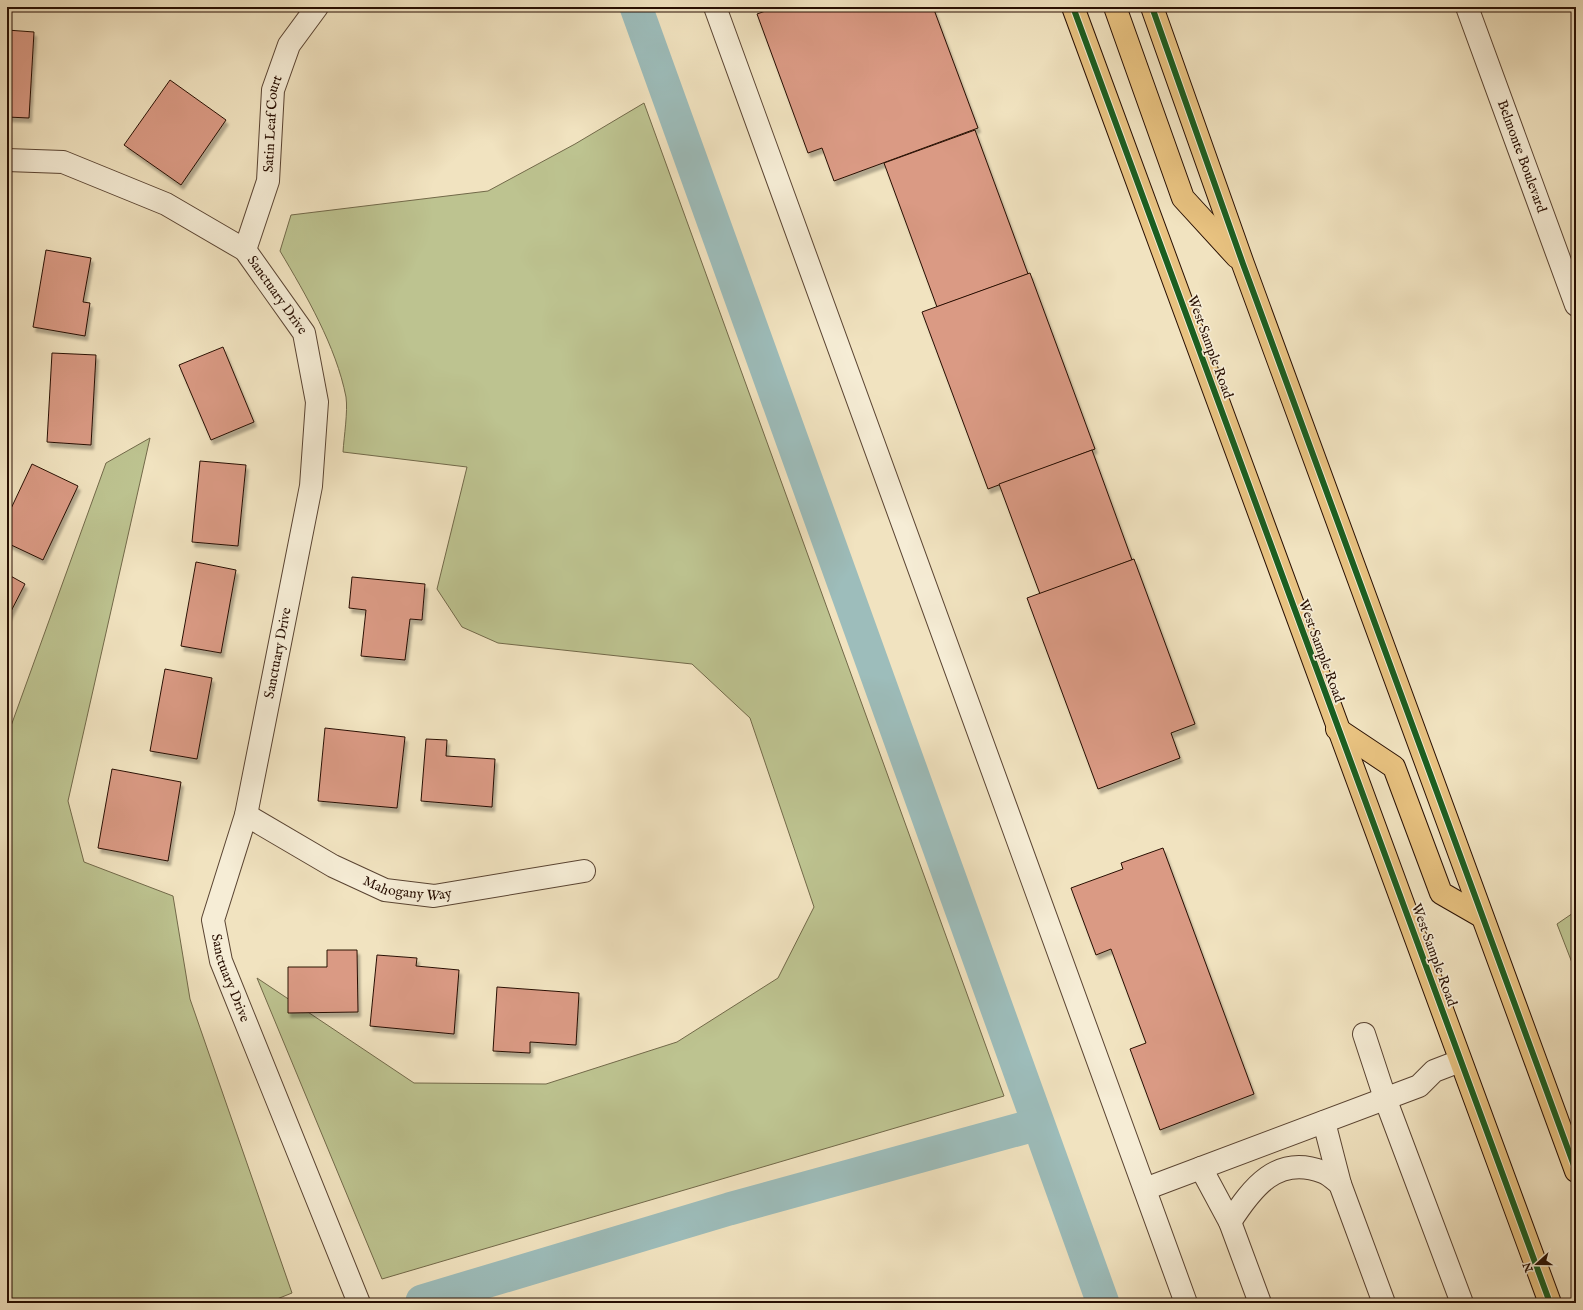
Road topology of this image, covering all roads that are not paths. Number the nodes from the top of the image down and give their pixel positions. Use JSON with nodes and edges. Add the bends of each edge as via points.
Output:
{"nodes":[{"id":1,"x":317,"y":7,"type":"edge"},
{"id":2,"x":714,"y":7,"type":"edge"},
{"id":3,"x":1072,"y":7,"type":"edge"},
{"id":4,"x":1115,"y":7,"type":"edge"},
{"id":5,"x":1152,"y":7,"type":"edge"},
{"id":6,"x":1467,"y":7,"type":"edge"},
{"id":7,"x":7,"y":160,"type":"edge"},
{"id":8,"x":246,"y":250,"type":"junction"},
{"id":9,"x":1243,"y":264,"type":"junction"},
{"id":10,"x":1576,"y":305,"type":"edge"},
{"id":11,"x":1337,"y":729,"type":"junction"},
{"id":12,"x":246,"y":816,"type":"junction"},
{"id":13,"x":584,"y":871,"type":"dead end"},
{"id":14,"x":1481,"y":916,"type":"junction"},
{"id":15,"x":1364,"y":1034,"type":"dead end"},
{"id":16,"x":1460,"y":1061,"type":"junction"},
{"id":17,"x":1385,"y":1098,"type":"junction"},
{"id":18,"x":1324,"y":1122,"type":"junction"},
{"id":19,"x":1201,"y":1168,"type":"junction"},
{"id":20,"x":1576,"y":1171,"type":"edge"},
{"id":21,"x":1340,"y":1184,"type":"junction"},
{"id":22,"x":1145,"y":1189,"type":"junction"},
{"id":23,"x":1230,"y":1222,"type":"junction"},
{"id":24,"x":359,"y":1303,"type":"edge"},
{"id":25,"x":1186,"y":1303,"type":"edge"},
{"id":26,"x":1260,"y":1303,"type":"edge"},
{"id":27,"x":1384,"y":1303,"type":"edge"},
{"id":28,"x":1462,"y":1303,"type":"edge"},
{"id":29,"x":1550,"y":1303,"type":"edge"}],
"edges":[{"from":1,"to":8,"type":"street","name":"Satin Leaf Court","via":[[289,45],[273,90],[268,181]]},
{"from":2,"to":22,"type":"street"},
{"from":3,"to":11,"type":"main road","name":"West Sample Road"},
{"from":4,"to":9,"type":"main road","via":[[1183,198]]},
{"from":5,"to":9,"type":"main road"},
{"from":6,"to":10,"type":"street","name":"Belmonte Boulevard"},
{"from":7,"to":8,"type":"street","name":"Sanctuary Drive","via":[[63,162],[166,204]]},
{"from":8,"to":12,"type":"street","name":"Sanctuary Drive","via":[[304,333],[317,402],[311,486]]},
{"from":9,"to":14,"type":"main road"},
{"from":11,"to":14,"type":"main road","via":[[1394,767],[1441,893]]},
{"from":11,"to":16,"type":"main road","name":"West Sample Road"},
{"from":12,"to":13,"type":"street","name":"Mahogany Way","via":[[333,866],[385,890],[434,896]]},
{"from":12,"to":24,"type":"street","name":"Sanctuary Drive","via":[[213,920],[221,961]]},
{"from":14,"to":20,"type":"main road"},
{"from":15,"to":17,"type":"street"},
{"from":16,"to":17,"type":"street","via":[[1434,1071],[1419,1086]]},
{"from":16,"to":29,"type":"main road","name":"West Sample Road"},
{"from":17,"to":18,"type":"street"},
{"from":17,"to":28,"type":"street"},
{"from":18,"to":19,"type":"street"},
{"from":18,"to":21,"type":"street"},
{"from":19,"to":22,"type":"street"},
{"from":19,"to":23,"type":"street"},
{"from":21,"to":23,"type":"street","via":[[1324,1172],[1288,1167],[1271,1174],[1259,1183],[1242,1202]]},
{"from":21,"to":27,"type":"street"},
{"from":22,"to":25,"type":"street"},
{"from":23,"to":26,"type":"street"}]}
